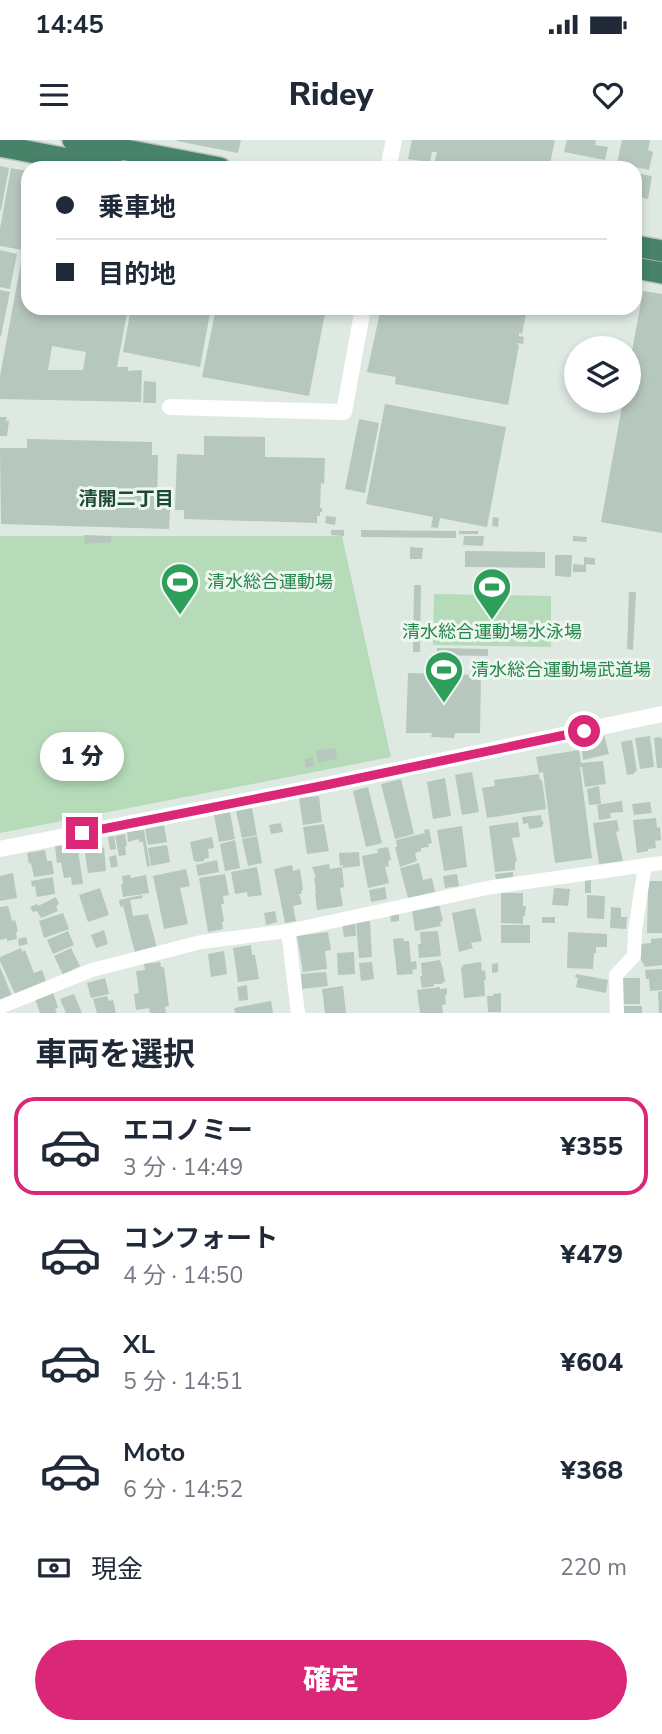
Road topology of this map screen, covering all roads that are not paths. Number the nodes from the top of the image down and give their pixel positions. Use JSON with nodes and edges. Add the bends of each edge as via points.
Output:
{"nodes":[{"id":1,"x":73,"y":140,"type":"edge"},
{"id":2,"x":394,"y":140,"type":"edge"},
{"id":3,"x":0,"y":146,"type":"edge"},
{"id":4,"x":78,"y":161,"type":"edge"},
{"id":5,"x":183,"y":161,"type":"edge"},
{"id":6,"x":390,"y":161,"type":"edge"},
{"id":7,"x":642,"y":247,"type":"edge"},
{"id":8,"x":662,"y":251,"type":"edge"},
{"id":9,"x":642,"y":269,"type":"edge"},
{"id":10,"x":662,"y":273,"type":"edge"},
{"id":11,"x":362,"y":315,"type":"edge"},
{"id":12,"x":170,"y":407,"type":"dead end"},
{"id":13,"x":662,"y":714,"type":"edge"},
{"id":14,"x":0,"y":849,"type":"edge"},
{"id":15,"x":662,"y":863,"type":"edge"},
{"id":16,"x":645,"y":865,"type":"junction"},
{"id":17,"x":288,"y":931,"type":"junction"},
{"id":18,"x":0,"y":1007,"type":"edge"},
{"id":19,"x":298,"y":1013,"type":"edge"},
{"id":20,"x":617,"y":1013,"type":"edge"}],
"edges":[{"from":1,"to":5,"type":"highway"},
{"from":2,"to":6,"type":"street"},
{"from":3,"to":4,"type":"highway"},
{"from":7,"to":8,"type":"highway"},
{"from":9,"to":10,"type":"highway"},
{"from":11,"to":12,"type":"street","via":[[344,412]]},
{"from":13,"to":14,"type":"street"},
{"from":15,"to":16,"type":"street"},
{"from":16,"to":17,"type":"street","via":[[492,887]]},
{"from":16,"to":20,"type":"street","via":[[634,956],[616,975]]},
{"from":17,"to":18,"type":"street","via":[[201,942],[92,970]]},
{"from":17,"to":19,"type":"street"}]}
